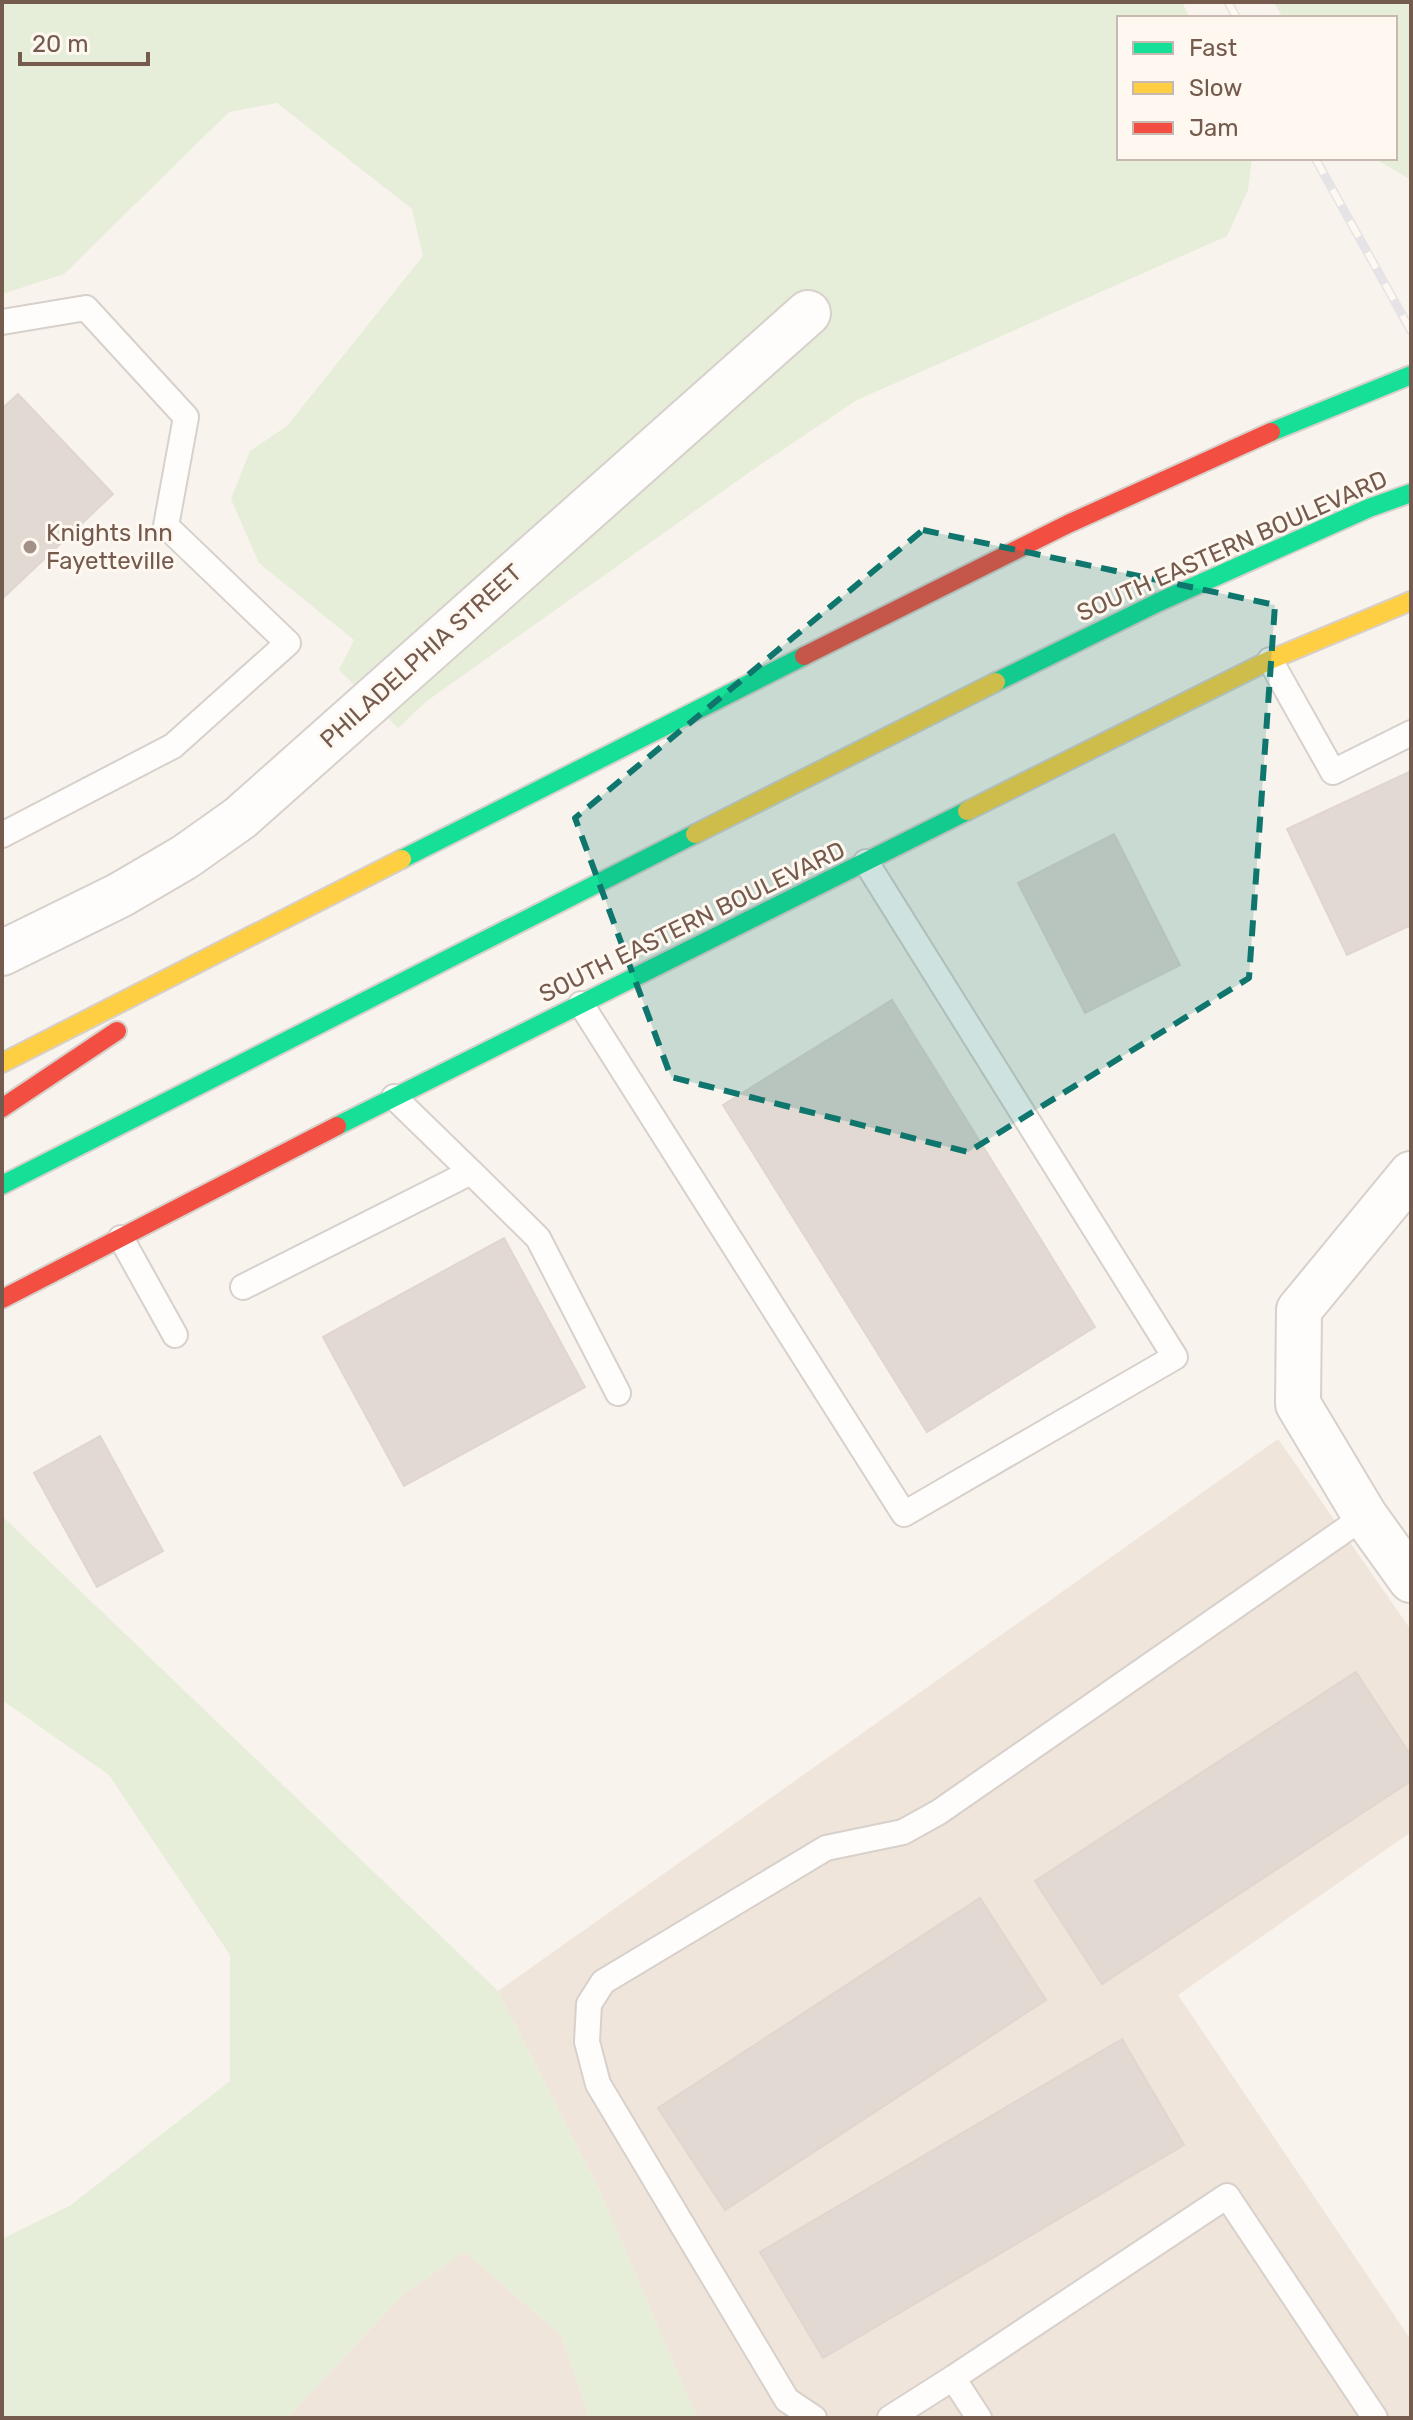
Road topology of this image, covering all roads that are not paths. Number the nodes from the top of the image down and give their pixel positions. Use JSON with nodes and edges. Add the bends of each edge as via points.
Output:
{"nodes":[{"id":1,"x":808,"y":313,"type":"dead end"},
{"id":2,"x":2,"y":322,"type":"edge"},
{"id":3,"x":1411,"y":375,"type":"edge"},
{"id":4,"x":1411,"y":493,"type":"edge"},
{"id":5,"x":1411,"y":601,"type":"edge"},
{"id":6,"x":1270,"y":660,"type":"junction"},
{"id":7,"x":1411,"y":733,"type":"edge"},
{"id":8,"x":2,"y":835,"type":"edge"},
{"id":9,"x":866,"y":862,"type":"junction"},
{"id":10,"x":279,"y":922,"type":"junction"},
{"id":11,"x":3,"y":951,"type":"edge"},
{"id":12,"x":581,"y":1004,"type":"junction"},
{"id":13,"x":2,"y":1063,"type":"edge"},
{"id":14,"x":394,"y":1097,"type":"junction"},
{"id":15,"x":2,"y":1108,"type":"edge"},
{"id":16,"x":471,"y":1172,"type":"junction"},
{"id":17,"x":1411,"y":1174,"type":"edge"},
{"id":18,"x":2,"y":1185,"type":"edge"},
{"id":19,"x":121,"y":1238,"type":"junction"},
{"id":20,"x":243,"y":1287,"type":"dead end"},
{"id":21,"x":2,"y":1299,"type":"edge"},
{"id":22,"x":175,"y":1335,"type":"dead end"},
{"id":23,"x":618,"y":1393,"type":"dead end"},
{"id":24,"x":1365,"y":1516,"type":"junction"},
{"id":25,"x":1411,"y":1580,"type":"edge"},
{"id":26,"x":953,"y":2378,"type":"junction"},
{"id":27,"x":814,"y":2418,"type":"edge"},
{"id":28,"x":890,"y":2418,"type":"edge"},
{"id":29,"x":979,"y":2418,"type":"edge"},
{"id":30,"x":1375,"y":2418,"type":"edge"}],
"edges":[{"from":1,"to":11,"type":"street","name":"PHILADELPHIA STREET","via":[[240,818],[120,895]]},
{"from":2,"to":8,"type":"lane","via":[[86,308],[186,417],[166,526],[288,643],[173,746]]},
{"from":3,"to":10,"type":"main road","via":[[1254,438],[1076,520]]},
{"from":4,"to":18,"type":"main road","name":"SOUTH EASTERN BOULEVARD","via":[[1159,602],[1015,672]]},
{"from":5,"to":6,"type":"main road","name":"SOUTH EASTERN BOULEVARD"},
{"from":6,"to":7,"type":"lane","via":[[1333,772]]},
{"from":6,"to":9,"type":"main road","name":"SOUTH EASTERN BOULEVARD"},
{"from":9,"to":12,"type":"main road","name":"SOUTH EASTERN BOULEVARD"},
{"from":9,"to":12,"type":"lane","via":[[1175,1357],[904,1514]]},
{"from":10,"to":13,"type":"main road"},
{"from":10,"to":15,"type":"main road"},
{"from":12,"to":14,"type":"main road","name":"SOUTH EASTERN BOULEVARD"},
{"from":14,"to":16,"type":"lane"},
{"from":14,"to":19,"type":"main road","name":"SOUTH EASTERN BOULEVARD"},
{"from":16,"to":20,"type":"lane"},
{"from":16,"to":23,"type":"lane","via":[[538,1238]]},
{"from":17,"to":24,"type":"street","via":[[1299,1310],[1298,1404]]},
{"from":19,"to":21,"type":"main road","name":"SOUTH EASTERN BOULEVARD"},
{"from":19,"to":22,"type":"lane"},
{"from":24,"to":25,"type":"street"},
{"from":24,"to":27,"type":"lane","via":[[939,1812],[903,1832],[826,1848],[603,1982],[589,2004],[587,2042],[598,2084],[787,2400]]},
{"from":26,"to":28,"type":"lane"},
{"from":26,"to":29,"type":"lane"},
{"from":26,"to":30,"type":"lane","via":[[1227,2196]]}]}
